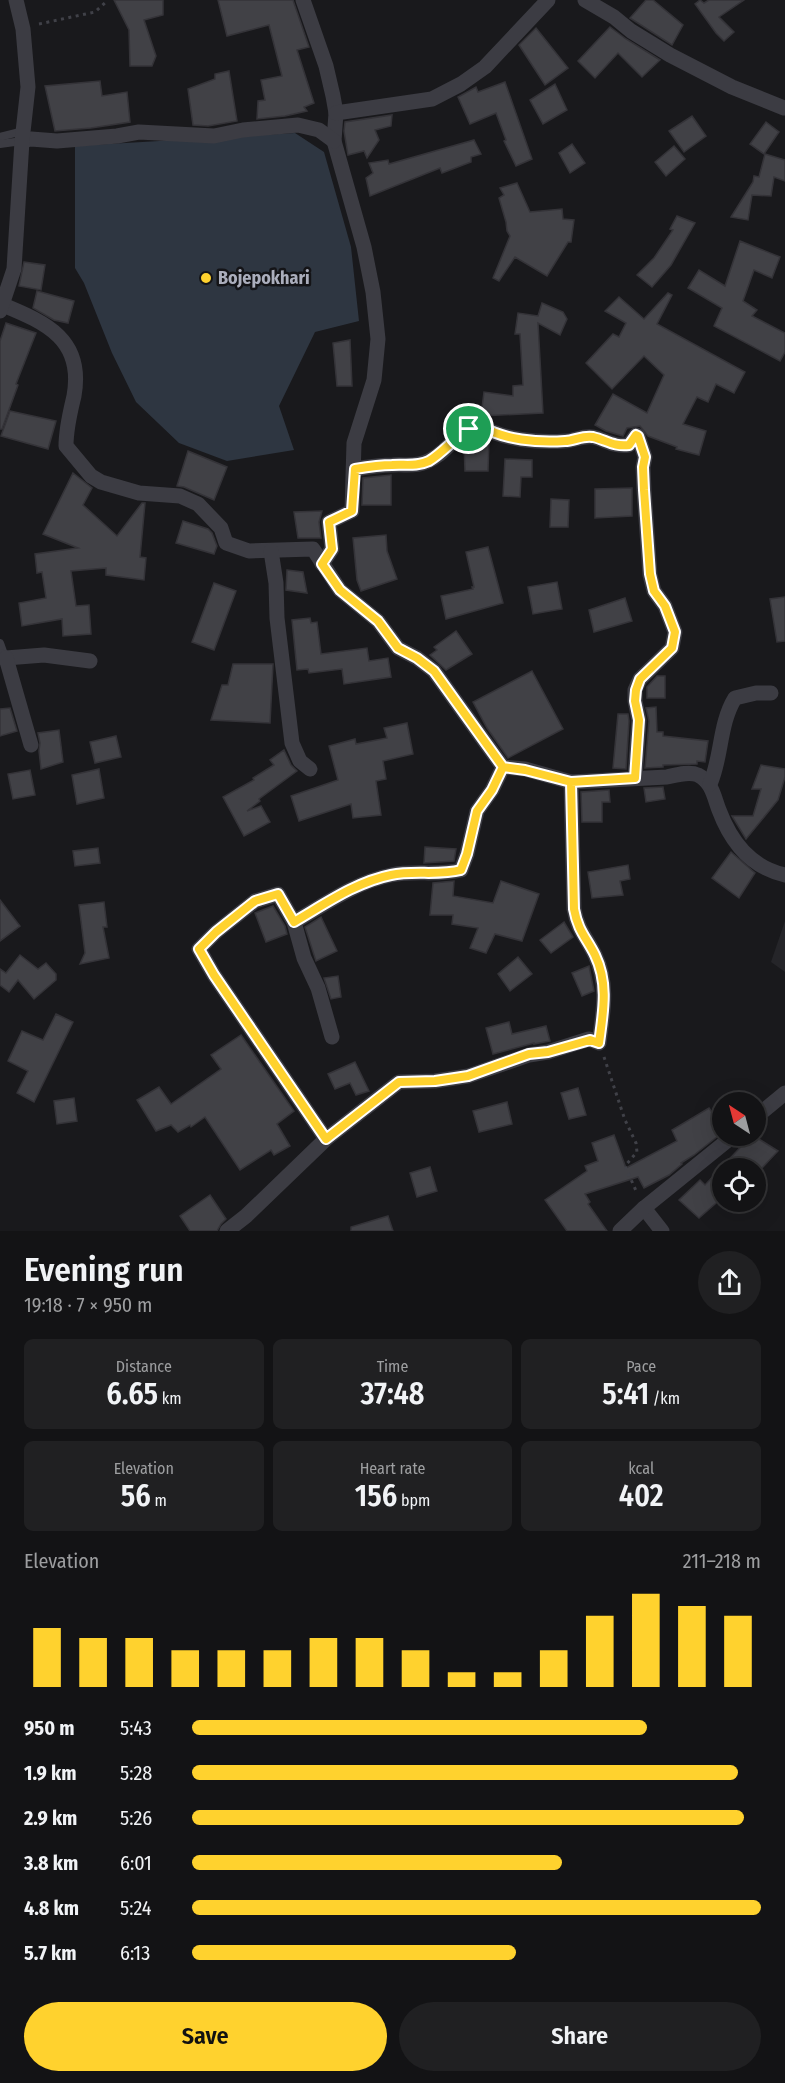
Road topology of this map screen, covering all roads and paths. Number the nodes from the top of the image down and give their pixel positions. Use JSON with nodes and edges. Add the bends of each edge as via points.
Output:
{"nodes":[{"id":1,"x":16,"y":0,"type":"edge"},
{"id":2,"x":108,"y":0,"type":"edge"},
{"id":3,"x":303,"y":0,"type":"edge"},
{"id":4,"x":548,"y":0,"type":"edge"},
{"id":5,"x":585,"y":0,"type":"edge"},
{"id":6,"x":23,"y":29,"type":"junction"},
{"id":7,"x":784,"y":108,"type":"edge"},
{"id":8,"x":336,"y":113,"type":"junction"},
{"id":9,"x":23,"y":136,"type":"junction"},
{"id":10,"x":0,"y":137,"type":"edge"},
{"id":11,"x":334,"y":141,"type":"junction"},
{"id":12,"x":0,"y":144,"type":"edge"},
{"id":13,"x":1,"y":308,"type":"edge"},
{"id":14,"x":355,"y":469,"type":"junction"},
{"id":15,"x":271,"y":551,"type":"junction"},
{"id":16,"x":322,"y":564,"type":"junction"},
{"id":17,"x":0,"y":643,"type":"edge"},
{"id":18,"x":3,"y":658,"type":"edge"},
{"id":19,"x":90,"y":661,"type":"dead end"},
{"id":20,"x":771,"y":693,"type":"dead end"},
{"id":21,"x":31,"y":745,"type":"dead end"},
{"id":22,"x":503,"y":767,"type":"junction"},
{"id":23,"x":310,"y":769,"type":"dead end"},
{"id":24,"x":635,"y":778,"type":"junction"},
{"id":25,"x":571,"y":782,"type":"junction"},
{"id":26,"x":710,"y":784,"type":"junction"},
{"id":27,"x":785,"y":874,"type":"edge"},
{"id":28,"x":294,"y":922,"type":"junction"},
{"id":29,"x":332,"y":1037,"type":"dead end"},
{"id":30,"x":599,"y":1043,"type":"junction"},
{"id":31,"x":785,"y":1093,"type":"edge"},
{"id":32,"x":766,"y":1109,"type":"edge"},
{"id":33,"x":326,"y":1139,"type":"junction"},
{"id":34,"x":721,"y":1146,"type":"edge"},
{"id":35,"x":644,"y":1208,"type":"junction"},
{"id":36,"x":227,"y":1231,"type":"edge"},
{"id":37,"x":620,"y":1231,"type":"edge"},
{"id":38,"x":662,"y":1231,"type":"edge"}],
"edges":[{"from":1,"to":6,"type":"street"},
{"from":2,"to":6,"type":"path","via":[[95,12]]},
{"from":3,"to":8,"type":"street","via":[[326,66]]},
{"from":4,"to":8,"type":"street","via":[[485,67],[432,99]]},
{"from":5,"to":7,"type":"street","via":[[670,55]]},
{"from":6,"to":9,"type":"street","via":[[28,85]]},
{"from":8,"to":11,"type":"street"},
{"from":9,"to":10,"type":"lane"},
{"from":9,"to":11,"type":"street","via":[[57,141],[139,132],[214,136],[298,125],[318,130]]},
{"from":9,"to":12,"type":"lane"},
{"from":9,"to":13,"type":"street","via":[[14,269]]},
{"from":11,"to":14,"type":"street","via":[[364,248],[378,339],[374,380],[354,443]]},
{"from":13,"to":15,"type":"street","via":[[56,332],[74,358],[74,394],[66,446],[91,476],[139,493],[180,496],[208,513],[221,528],[226,543],[249,551]]},
{"from":14,"to":16,"type":"street","via":[[352,511],[329,522],[332,549]]},
{"from":14,"to":24,"type":"street","via":[[410,466],[428,461],[458,436],[481,426],[492,433],[544,441],[592,437],[626,446],[638,436],[645,457],[650,574],[654,591],[675,632],[672,648],[640,679],[636,690],[639,720]]},
{"from":15,"to":16,"type":"street","via":[[313,549]]},
{"from":15,"to":23,"type":"street","via":[[292,743],[300,760]]},
{"from":16,"to":22,"type":"street","via":[[340,590],[378,621],[398,648],[434,671]]},
{"from":17,"to":18,"type":"lane"},
{"from":18,"to":19,"type":"street","via":[[44,655]]},
{"from":18,"to":21,"type":"street"},
{"from":20,"to":26,"type":"street","via":[[735,698],[727,711],[717,769]]},
{"from":22,"to":25,"type":"street"},
{"from":22,"to":28,"type":"street","via":[[477,811],[461,870],[446,874],[394,874],[366,881]]},
{"from":24,"to":25,"type":"street"},
{"from":24,"to":26,"type":"street","via":[[697,774]]},
{"from":25,"to":30,"type":"street","via":[[574,909],[577,926],[604,981]]},
{"from":26,"to":27,"type":"street","via":[[730,835],[742,852],[773,872]]},
{"from":28,"to":29,"type":"street"},
{"from":28,"to":33,"type":"street","via":[[278,894],[255,901],[199,949]]},
{"from":30,"to":33,"type":"street","via":[[590,1040],[529,1054],[468,1076],[399,1082]]},
{"from":30,"to":35,"type":"path","via":[[636,1143],[637,1152],[625,1166]]},
{"from":31,"to":32,"type":"street"},
{"from":33,"to":36,"type":"street"},
{"from":34,"to":35,"type":"street"},
{"from":35,"to":37,"type":"street"},
{"from":35,"to":38,"type":"street"}]}
